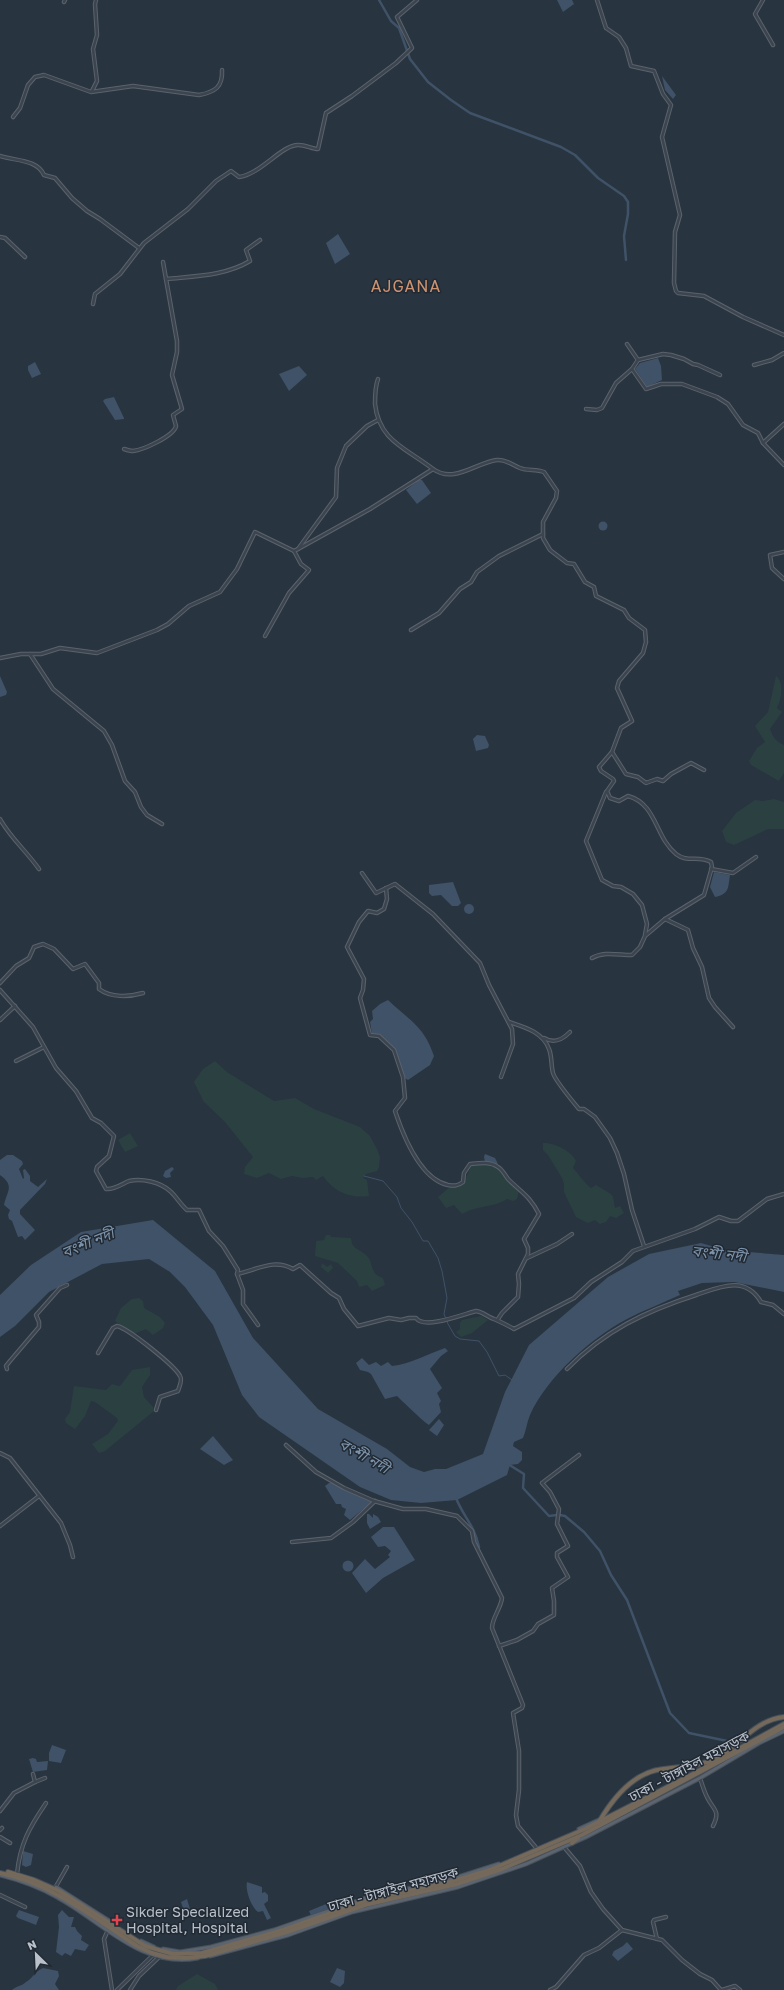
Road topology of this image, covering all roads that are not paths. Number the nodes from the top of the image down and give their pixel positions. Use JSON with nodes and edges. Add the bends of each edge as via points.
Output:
{"nodes":[{"id":1,"x":96,"y":0,"type":"edge"},
{"id":2,"x":417,"y":0,"type":"edge"},
{"id":3,"x":597,"y":0,"type":"edge"},
{"id":4,"x":763,"y":0,"type":"edge"},
{"id":5,"x":773,"y":45,"type":"dead end"},
{"id":6,"x":222,"y":70,"type":"dead end"},
{"id":7,"x":91,"y":92,"type":"junction"},
{"id":8,"x":13,"y":116,"type":"dead end"},
{"id":9,"x":0,"y":156,"type":"edge"},
{"id":10,"x":0,"y":237,"type":"edge"},
{"id":11,"x":260,"y":240,"type":"dead end"},
{"id":12,"x":139,"y":248,"type":"junction"},
{"id":13,"x":25,"y":257,"type":"dead end"},
{"id":14,"x":163,"y":262,"type":"dead end"},
{"id":15,"x":166,"y":278,"type":"junction"},
{"id":16,"x":94,"y":304,"type":"dead end"},
{"id":17,"x":784,"y":335,"type":"edge"},
{"id":18,"x":627,"y":344,"type":"dead end"},
{"id":19,"x":784,"y":353,"type":"edge"},
{"id":20,"x":638,"y":360,"type":"junction"},
{"id":21,"x":754,"y":365,"type":"dead end"},
{"id":22,"x":632,"y":368,"type":"junction"},
{"id":23,"x":720,"y":375,"type":"dead end"},
{"id":24,"x":378,"y":379,"type":"dead end"},
{"id":25,"x":586,"y":409,"type":"dead end"},
{"id":26,"x":378,"y":420,"type":"junction"},
{"id":27,"x":784,"y":424,"type":"edge"},
{"id":28,"x":763,"y":443,"type":"junction"},
{"id":29,"x":124,"y":449,"type":"dead end"},
{"id":30,"x":784,"y":465,"type":"edge"},
{"id":31,"x":433,"y":469,"type":"junction"},
{"id":32,"x":543,"y":534,"type":"junction"},
{"id":33,"x":298,"y":549,"type":"junction"},
{"id":34,"x":294,"y":551,"type":"junction"},
{"id":35,"x":784,"y":552,"type":"edge"},
{"id":36,"x":784,"y":579,"type":"edge"},
{"id":37,"x":411,"y":630,"type":"dead end"},
{"id":38,"x":265,"y":636,"type":"dead end"},
{"id":39,"x":30,"y":653,"type":"junction"},
{"id":40,"x":0,"y":658,"type":"edge"},
{"id":41,"x":612,"y":752,"type":"junction"},
{"id":42,"x":704,"y":770,"type":"dead end"},
{"id":43,"x":607,"y":791,"type":"junction"},
{"id":44,"x":0,"y":819,"type":"edge"},
{"id":45,"x":162,"y":824,"type":"dead end"},
{"id":46,"x":756,"y":857,"type":"dead end"},
{"id":47,"x":39,"y":869,"type":"dead end"},
{"id":48,"x":711,"y":869,"type":"junction"},
{"id":49,"x":362,"y":873,"type":"dead end"},
{"id":50,"x":386,"y":888,"type":"junction"},
{"id":51,"x":665,"y":919,"type":"junction"},
{"id":52,"x":645,"y":936,"type":"junction"},
{"id":53,"x":592,"y":958,"type":"dead end"},
{"id":54,"x":0,"y":983,"type":"edge"},
{"id":55,"x":1,"y":992,"type":"edge"},
{"id":56,"x":142,"y":992,"type":"dead end"},
{"id":57,"x":15,"y":1006,"type":"junction"},
{"id":58,"x":0,"y":1020,"type":"edge"},
{"id":59,"x":509,"y":1021,"type":"junction"},
{"id":60,"x":733,"y":1027,"type":"dead end"},
{"id":61,"x":570,"y":1032,"type":"dead end"},
{"id":62,"x":540,"y":1036,"type":"junction"},
{"id":63,"x":44,"y":1046,"type":"junction"},
{"id":64,"x":16,"y":1060,"type":"dead end"},
{"id":65,"x":501,"y":1077,"type":"dead end"},
{"id":66,"x":784,"y":1194,"type":"edge"},
{"id":67,"x":572,"y":1234,"type":"dead end"},
{"id":68,"x":644,"y":1246,"type":"junction"},
{"id":69,"x":526,"y":1258,"type":"junction"},
{"id":70,"x":236,"y":1274,"type":"junction"},
{"id":71,"x":67,"y":1285,"type":"dead end"},
{"id":72,"x":784,"y":1314,"type":"edge"},
{"id":73,"x":498,"y":1319,"type":"junction"},
{"id":74,"x":258,"y":1325,"type":"dead end"},
{"id":75,"x":98,"y":1353,"type":"dead end"},
{"id":76,"x":7,"y":1369,"type":"dead end"},
{"id":77,"x":567,"y":1369,"type":"dead end"},
{"id":78,"x":156,"y":1410,"type":"dead end"},
{"id":79,"x":286,"y":1446,"type":"dead end"},
{"id":80,"x":0,"y":1453,"type":"edge"},
{"id":81,"x":579,"y":1454,"type":"dead end"},
{"id":82,"x":39,"y":1496,"type":"junction"},
{"id":83,"x":375,"y":1501,"type":"junction"},
{"id":84,"x":0,"y":1526,"type":"edge"},
{"id":85,"x":292,"y":1542,"type":"dead end"},
{"id":86,"x":73,"y":1557,"type":"dead end"},
{"id":87,"x":499,"y":1646,"type":"junction"},
{"id":88,"x":784,"y":1717,"type":"edge"},
{"id":89,"x":784,"y":1724,"type":"edge"},
{"id":90,"x":784,"y":1727,"type":"edge"},
{"id":91,"x":784,"y":1731,"type":"edge"},
{"id":92,"x":756,"y":1742,"type":"junction"},
{"id":93,"x":34,"y":1774,"type":"dead end"},
{"id":94,"x":45,"y":1778,"type":"dead end"},
{"id":95,"x":700,"y":1778,"type":"junction"},
{"id":96,"x":35,"y":1782,"type":"junction"},
{"id":97,"x":46,"y":1803,"type":"dead end"},
{"id":98,"x":0,"y":1811,"type":"edge"},
{"id":99,"x":600,"y":1822,"type":"junction"},
{"id":100,"x":613,"y":1823,"type":"junction"},
{"id":101,"x":713,"y":1826,"type":"dead end"},
{"id":102,"x":582,"y":1835,"type":"junction"},
{"id":103,"x":0,"y":1837,"type":"edge"},
{"id":104,"x":10,"y":1843,"type":"dead end"},
{"id":105,"x":572,"y":1843,"type":"junction"},
{"id":106,"x":564,"y":1847,"type":"junction"},
{"id":107,"x":538,"y":1850,"type":"junction"},
{"id":108,"x":67,"y":1867,"type":"dead end"},
{"id":109,"x":503,"y":1871,"type":"junction"},
{"id":110,"x":0,"y":1873,"type":"edge"},
{"id":111,"x":17,"y":1874,"type":"junction"},
{"id":112,"x":55,"y":1888,"type":"junction"},
{"id":113,"x":0,"y":1895,"type":"edge"},
{"id":114,"x":25,"y":1907,"type":"dead end"},
{"id":115,"x":666,"y":1917,"type":"dead end"},
{"id":116,"x":108,"y":1929,"type":"junction"},
{"id":117,"x":303,"y":1929,"type":"junction"},
{"id":118,"x":622,"y":1930,"type":"junction"},
{"id":119,"x":657,"y":1939,"type":"junction"},
{"id":120,"x":152,"y":1956,"type":"junction"},
{"id":121,"x":158,"y":1958,"type":"junction"},
{"id":122,"x":112,"y":1990,"type":"edge"},
{"id":123,"x":117,"y":1990,"type":"edge"},
{"id":124,"x":130,"y":1990,"type":"edge"},
{"id":125,"x":550,"y":1990,"type":"edge"},
{"id":126,"x":722,"y":1990,"type":"edge"},
{"id":127,"x":740,"y":1990,"type":"edge"}],
"edges":[{"from":1,"to":7,"type":"street","via":[[96,35],[93,50],[97,81]]},
{"from":2,"to":12,"type":"street","via":[[397,17],[412,48],[326,114],[318,149],[296,145],[244,176],[239,177],[229,172]]},
{"from":3,"to":17,"type":"street","via":[[606,28],[619,37],[626,48],[631,66],[654,71],[663,94],[670,102],[662,137],[680,215],[675,232],[676,291],[704,296]]},
{"from":4,"to":5,"type":"street","via":[[755,14]]},
{"from":6,"to":7,"type":"street","via":[[219,86],[199,95],[133,86]]},
{"from":7,"to":8,"type":"street","via":[[56,78],[44,75],[35,77],[28,85],[20,108]]},
{"from":9,"to":12,"type":"street","via":[[34,165],[42,170],[44,175],[55,178],[87,211]]},
{"from":10,"to":13,"type":"street","via":[[6,238]]},
{"from":11,"to":15,"type":"street","via":[[246,250],[250,261],[232,269],[207,275]]},
{"from":12,"to":16,"type":"street","via":[[120,274],[95,294]]},
{"from":14,"to":15,"type":"street"},
{"from":15,"to":29,"type":"street","via":[[177,352],[172,375],[182,408],[173,415],[176,426],[171,434],[133,451]]},
{"from":18,"to":20,"type":"street"},
{"from":19,"to":21,"type":"street"},
{"from":20,"to":22,"type":"street"},
{"from":20,"to":23,"type":"street","via":[[662,354],[670,355],[698,364]]},
{"from":22,"to":25,"type":"street","via":[[616,383],[602,408]]},
{"from":22,"to":28,"type":"street","via":[[646,389],[661,384],[682,384],[722,400],[743,426],[758,432]]},
{"from":24,"to":26,"type":"street","via":[[375,394]]},
{"from":26,"to":31,"type":"street","via":[[389,438]]},
{"from":26,"to":33,"type":"street","via":[[367,426],[346,446],[337,468],[336,497]]},
{"from":27,"to":28,"type":"street"},
{"from":28,"to":30,"type":"street"},
{"from":31,"to":32,"type":"street","via":[[439,473],[460,473],[497,460],[510,462],[521,469],[544,472],[557,491],[544,522]]},
{"from":31,"to":33,"type":"street","via":[[370,509]]},
{"from":32,"to":37,"type":"street","via":[[499,556],[477,572],[471,582],[460,589],[439,613]]},
{"from":32,"to":41,"type":"street","via":[[546,545],[567,563],[574,564],[585,582],[594,587],[596,596],[624,610],[645,630],[646,642],[643,653],[617,684],[617,692],[632,721],[621,728]]},
{"from":33,"to":34,"type":"street"},
{"from":34,"to":38,"type":"street","via":[[301,564],[308,570],[289,594]]},
{"from":34,"to":39,"type":"street","via":[[255,532],[237,569],[220,592],[189,606],[157,630],[97,653],[60,648],[41,654]]},
{"from":35,"to":36,"type":"street","via":[[770,555],[772,568]]},
{"from":39,"to":40,"type":"street"},
{"from":39,"to":45,"type":"street","via":[[52,688],[104,731],[112,744],[125,781],[135,792],[148,815]]},
{"from":41,"to":42,"type":"street","via":[[626,774],[638,777],[646,783],[656,779],[663,781],[691,763]]},
{"from":41,"to":43,"type":"street","via":[[599,767],[600,771],[614,779]]},
{"from":43,"to":48,"type":"street","via":[[610,798],[615,800],[619,801],[628,796],[640,802],[650,812],[658,831],[675,854],[684,859],[706,860],[712,863]]},
{"from":43,"to":52,"type":"street","via":[[586,841],[602,880],[633,894],[642,905],[647,924]]},
{"from":44,"to":47,"type":"street"},
{"from":46,"to":48,"type":"street","via":[[733,873]]},
{"from":48,"to":51,"type":"street","via":[[704,895]]},
{"from":49,"to":50,"type":"street","via":[[376,892]]},
{"from":50,"to":59,"type":"street","via":[[395,884],[433,914],[470,952],[480,963]]},
{"from":50,"to":69,"type":"street","via":[[387,899],[384,909],[377,912],[368,911],[359,922],[348,947],[364,979],[360,1000],[368,1020],[370,1035],[379,1036],[394,1050],[403,1077],[405,1098],[395,1112],[418,1162],[439,1181],[452,1185],[459,1184],[463,1182],[464,1172],[470,1164],[486,1163],[499,1168],[527,1195],[539,1214],[524,1239],[528,1248]]},
{"from":51,"to":52,"type":"street"},
{"from":51,"to":60,"type":"street","via":[[688,930],[702,967],[709,998]]},
{"from":52,"to":53,"type":"street","via":[[640,947],[632,955],[604,953]]},
{"from":54,"to":56,"type":"street","via":[[16,966],[29,958],[34,947],[44,944],[54,949],[73,969],[85,964],[102,991],[117,996],[131,996]]},
{"from":55,"to":57,"type":"street"},
{"from":57,"to":58,"type":"street"},
{"from":57,"to":63,"type":"street","via":[[33,1027]]},
{"from":59,"to":62,"type":"street"},
{"from":59,"to":65,"type":"street","via":[[513,1044]]},
{"from":61,"to":62,"type":"street","via":[[560,1040],[553,1041]]},
{"from":62,"to":68,"type":"street","via":[[550,1049],[553,1074],[579,1109],[584,1109],[595,1117],[616,1149]]},
{"from":63,"to":64,"type":"street"},
{"from":63,"to":70,"type":"street","via":[[56,1068],[76,1091],[92,1118],[114,1136],[109,1156],[96,1171],[106,1188],[142,1180],[156,1183],[170,1191],[187,1210],[199,1210],[209,1231],[238,1270]]},
{"from":66,"to":68,"type":"street","via":[[767,1199],[738,1221],[719,1217],[695,1230]]},
{"from":67,"to":69,"type":"street"},
{"from":68,"to":73,"type":"street","via":[[632,1251],[610,1272],[591,1282],[574,1298],[514,1329]]},
{"from":69,"to":73,"type":"street","via":[[518,1274],[518,1297]]},
{"from":70,"to":73,"type":"street","via":[[274,1263],[283,1263],[293,1269],[300,1265],[339,1298],[344,1309],[358,1326],[389,1318],[416,1318],[426,1323],[476,1311]]},
{"from":70,"to":74,"type":"street","via":[[244,1304]]},
{"from":71,"to":76,"type":"street","via":[[60,1288],[36,1315],[39,1327],[10,1360]]},
{"from":72,"to":77,"type":"street","via":[[773,1305],[761,1302],[747,1287],[717,1287],[646,1313],[594,1344]]},
{"from":75,"to":78,"type":"street","via":[[113,1328],[118,1326],[145,1342],[181,1376],[178,1391],[160,1397]]},
{"from":79,"to":83,"type":"street","via":[[316,1472],[344,1488]]},
{"from":80,"to":82,"type":"street","via":[[10,1458]]},
{"from":81,"to":87,"type":"street","via":[[542,1483],[559,1509],[557,1524],[568,1546],[557,1553],[568,1576],[552,1588],[554,1615],[538,1624],[533,1631]]},
{"from":82,"to":84,"type":"street"},
{"from":82,"to":86,"type":"street","via":[[61,1523]]},
{"from":83,"to":85,"type":"street","via":[[354,1522],[331,1538]]},
{"from":83,"to":87,"type":"street","via":[[403,1510],[426,1509],[450,1513],[468,1525],[502,1598],[498,1614],[492,1623]]},
{"from":87,"to":107,"type":"street","via":[[523,1705],[513,1713],[519,1751],[516,1815],[518,1826]]},
{"from":88,"to":99,"type":"highway","via":[[752,1730],[720,1756],[707,1762],[658,1769],[642,1775],[628,1785]]},
{"from":89,"to":92,"type":"highway","name":"ঢাকা - টাঙ্গাইল মহাসড়ক"},
{"from":90,"to":92,"type":"highway","name":"ঢাকা - টাঙ্গাইল মহাসড়ক"},
{"from":91,"to":92,"type":"main road"},
{"from":92,"to":95,"type":"main road"},
{"from":92,"to":99,"type":"highway","name":"ঢাকা - টাঙ্গাইল মহাসড়ক"},
{"from":93,"to":96,"type":"street"},
{"from":94,"to":96,"type":"street"},
{"from":95,"to":100,"type":"main road"},
{"from":95,"to":101,"type":"street","via":[[706,1795],[716,1810]]},
{"from":96,"to":98,"type":"street","via":[[14,1793]]},
{"from":97,"to":111,"type":"street","via":[[24,1838]]},
{"from":99,"to":100,"type":"highway"},
{"from":99,"to":102,"type":"highway","name":"ঢাকা - টাঙ্গাইল মহাসড়ক"},
{"from":99,"to":107,"type":"highway","name":"ঢাকা - টাঙ্গাইল মহাসড়ক"},
{"from":100,"to":105,"type":"main road"},
{"from":102,"to":105,"type":"highway"},
{"from":102,"to":109,"type":"highway","name":"ঢাকা - টাঙ্গাইল মহাসড়ক"},
{"from":103,"to":104,"type":"street"},
{"from":105,"to":106,"type":"main road"},
{"from":106,"to":109,"type":"main road"},
{"from":106,"to":118,"type":"street","via":[[580,1866],[591,1892],[603,1910]]},
{"from":107,"to":112,"type":"highway","name":"ঢাকা - টাঙ্গাইল মহাসড়ক","via":[[490,1869],[365,1902],[228,1946],[184,1955],[162,1952],[145,1946]]},
{"from":108,"to":112,"type":"street"},
{"from":109,"to":117,"type":"highway","name":"ঢাকা - টাঙ্গাইল মহাসড়ক","via":[[458,1886],[365,1905]]},
{"from":110,"to":111,"type":"highway","name":"ঢাকা - টাঙ্গাইল মহাসড়ক"},
{"from":110,"to":116,"type":"highway","name":"ঢাকা - টাঙ্গাইল মহাসড়ক","via":[[51,1891]]},
{"from":111,"to":112,"type":"highway","name":"ঢাকা - টাঙ্গাইল মহাসড়ক"},
{"from":113,"to":114,"type":"street"},
{"from":115,"to":119,"type":"street","via":[[653,1922]]},
{"from":116,"to":117,"type":"highway","name":"ঢাকা - টাঙ্গাইল মহাসড়ক","via":[[152,1953],[186,1958],[215,1953]]},
{"from":116,"to":120,"type":"main road"},
{"from":116,"to":122,"type":"street","via":[[104,1939]]},
{"from":117,"to":121,"type":"main road","via":[[215,1955],[188,1960]]},
{"from":118,"to":119,"type":"street"},
{"from":118,"to":125,"type":"street","via":[[599,1948],[584,1955],[556,1987]]},
{"from":119,"to":126,"type":"street","via":[[662,1940],[694,1970],[712,1980]]},
{"from":120,"to":121,"type":"main road"},
{"from":120,"to":123,"type":"street"},
{"from":121,"to":124,"type":"street","via":[[139,1976]]},
{"from":126,"to":127,"type":"street","via":[[735,1986]]}]}
